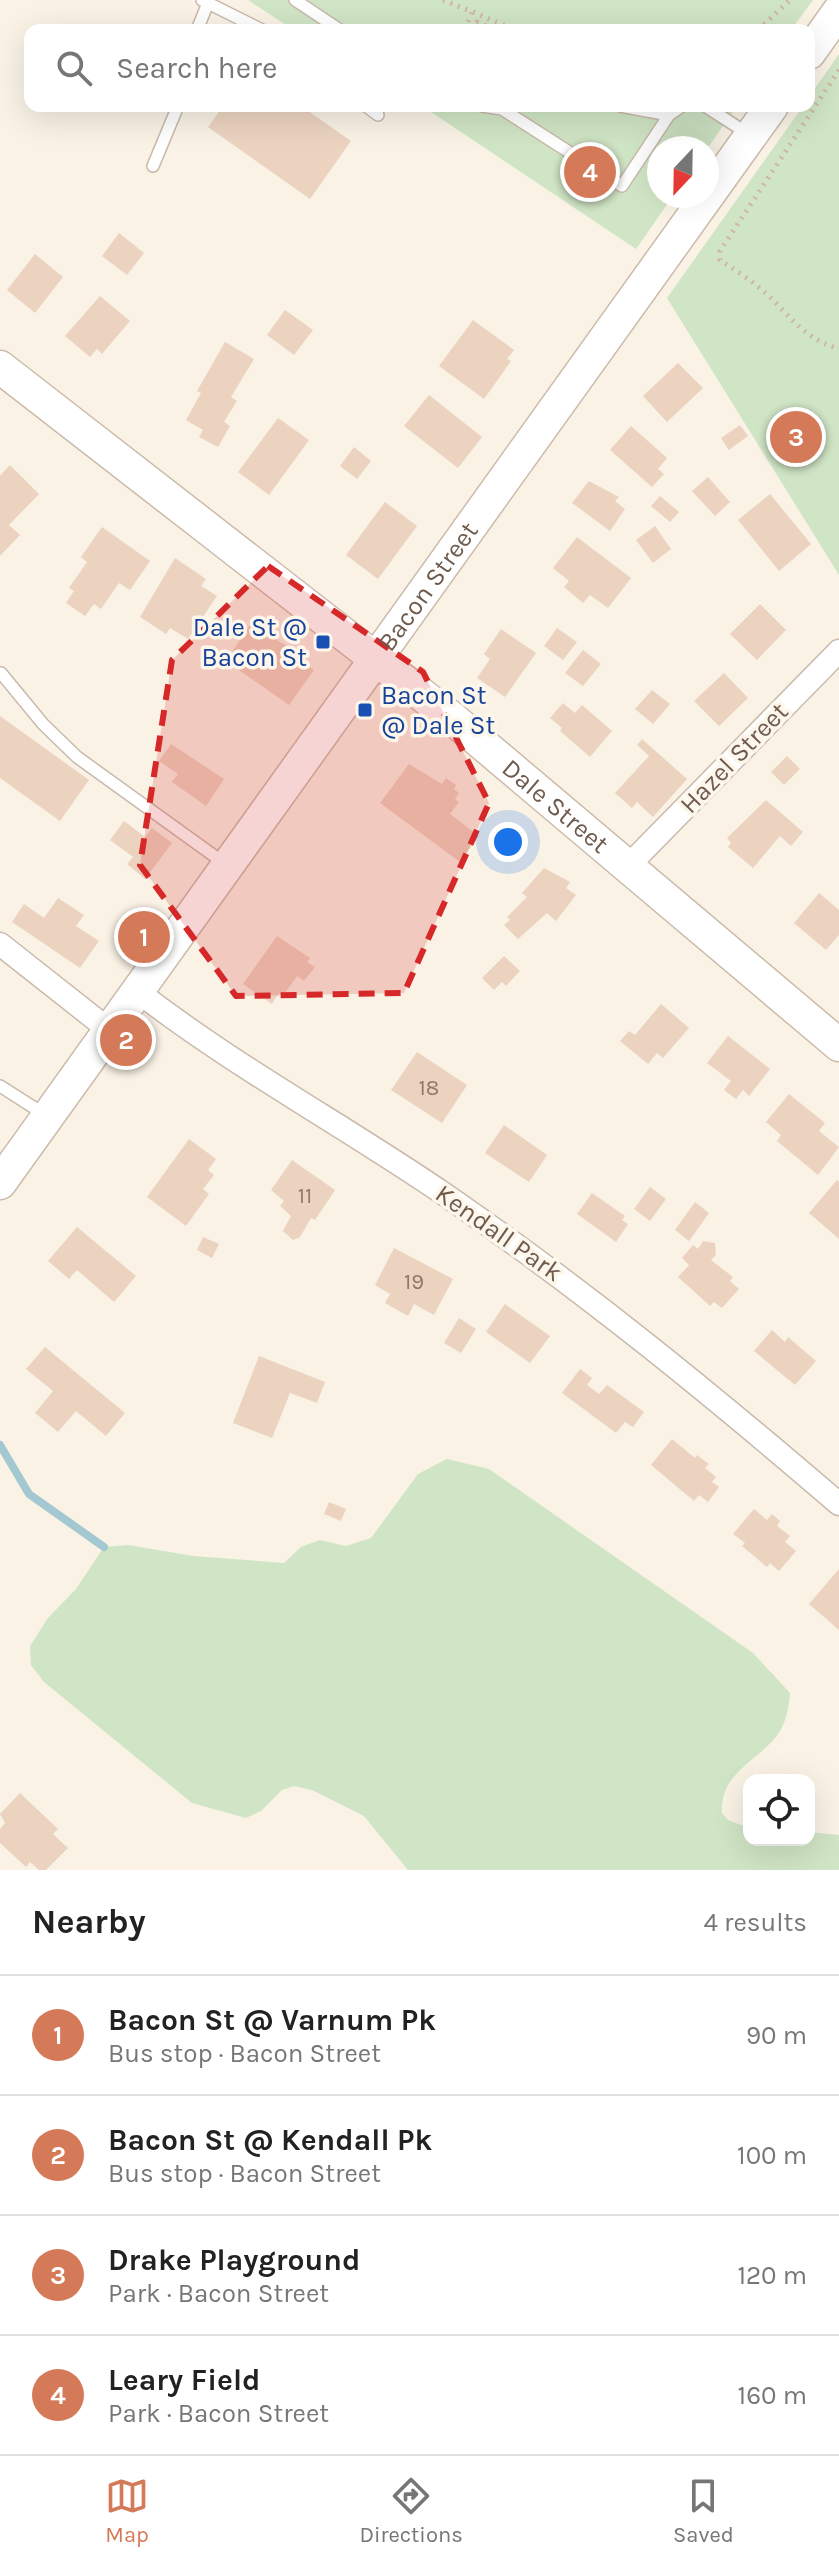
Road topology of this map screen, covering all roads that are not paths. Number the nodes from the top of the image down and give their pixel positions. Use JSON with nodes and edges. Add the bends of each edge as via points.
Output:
{"nodes":[{"id":1,"x":295,"y":0,"type":"edge"},
{"id":2,"x":205,"y":1,"type":"edge"},
{"id":3,"x":839,"y":11,"type":"edge"},
{"id":4,"x":199,"y":24,"type":"edge"},
{"id":5,"x":250,"y":24,"type":"edge"},
{"id":6,"x":331,"y":24,"type":"edge"},
{"id":7,"x":815,"y":45,"type":"edge"},
{"id":8,"x":176,"y":112,"type":"edge"},
{"id":9,"x":374,"y":112,"type":"edge"},
{"id":10,"x":511,"y":112,"type":"edge"},
{"id":11,"x":653,"y":112,"type":"edge"},
{"id":12,"x":673,"y":112,"type":"edge"},
{"id":13,"x":715,"y":112,"type":"edge"},
{"id":14,"x":768,"y":112,"type":"edge"},
{"id":15,"x":378,"y":115,"type":"dead end"},
{"id":16,"x":669,"y":115,"type":"junction"},
{"id":17,"x":751,"y":135,"type":"junction"},
{"id":18,"x":153,"y":166,"type":"dead end"},
{"id":19,"x":0,"y":367,"type":"edge"},
{"id":20,"x":839,"y":651,"type":"edge"},
{"id":21,"x":377,"y":658,"type":"junction"},
{"id":22,"x":1,"y":673,"type":"edge"},
{"id":23,"x":629,"y":865,"type":"junction"},
{"id":24,"x":228,"y":866,"type":"junction"},
{"id":25,"x":0,"y":944,"type":"edge"},
{"id":26,"x":137,"y":991,"type":"junction"},
{"id":27,"x":109,"y":1030,"type":"junction"},
{"id":28,"x":839,"y":1045,"type":"edge"},
{"id":29,"x":0,"y":1086,"type":"edge"},
{"id":30,"x":47,"y":1116,"type":"junction"},
{"id":31,"x":0,"y":1183,"type":"edge"},
{"id":32,"x":839,"y":1504,"type":"edge"}],
"edges":[{"from":1,"to":6,"type":"lane"},
{"from":2,"to":4,"type":"lane"},
{"from":2,"to":5,"type":"lane"},
{"from":3,"to":7,"type":"main road"},
{"from":8,"to":18,"type":"lane"},
{"from":9,"to":15,"type":"lane"},
{"from":10,"to":16,"type":"lane","via":[[622,186]]},
{"from":11,"to":16,"type":"lane"},
{"from":12,"to":16,"type":"lane"},
{"from":13,"to":17,"type":"lane"},
{"from":14,"to":17,"type":"main road","name":"Bacon Street"},
{"from":17,"to":21,"type":"main road","name":"Bacon Street"},
{"from":19,"to":21,"type":"main road","name":"Dale Street"},
{"from":20,"to":23,"type":"street","name":"Hazel Street"},
{"from":21,"to":23,"type":"main road","name":"Dale Street"},
{"from":21,"to":24,"type":"main road","name":"Bacon Street"},
{"from":22,"to":24,"type":"lane","via":[[77,757]]},
{"from":23,"to":28,"type":"main road","name":"Dale Street"},
{"from":24,"to":26,"type":"main road","name":"Bacon Street"},
{"from":25,"to":27,"type":"street"},
{"from":26,"to":27,"type":"main road","name":"Bacon Street"},
{"from":26,"to":32,"type":"street","name":"Kendall Park","via":[[576,1287]]},
{"from":27,"to":30,"type":"main road","name":"Bacon Street"},
{"from":29,"to":30,"type":"lane"},
{"from":30,"to":31,"type":"main road","name":"Bacon Street"}]}
